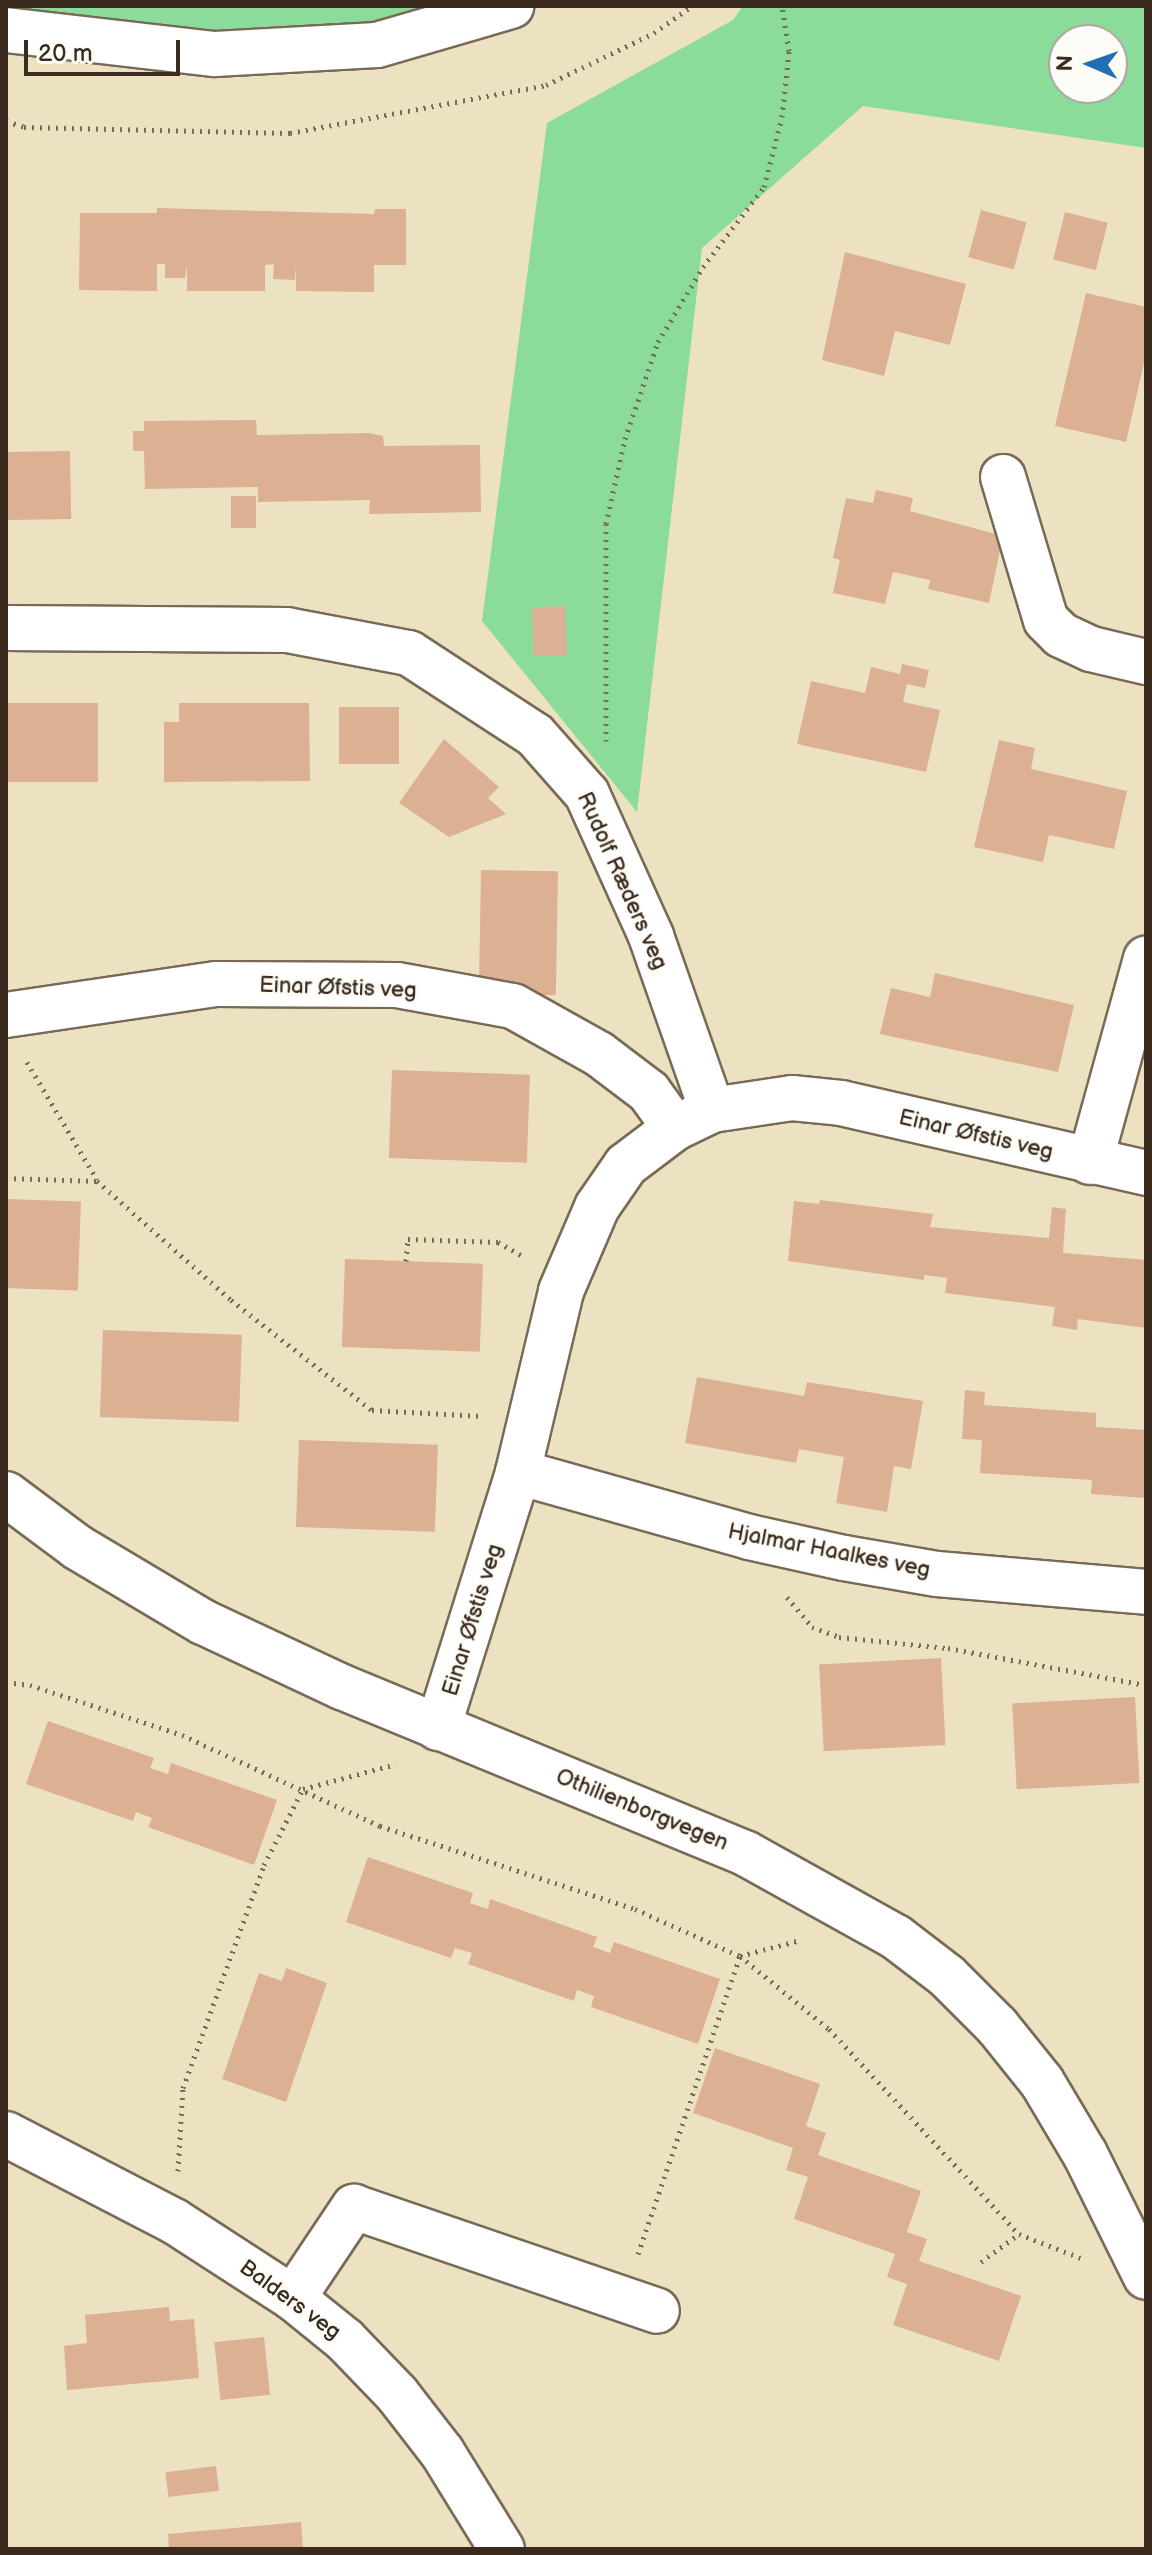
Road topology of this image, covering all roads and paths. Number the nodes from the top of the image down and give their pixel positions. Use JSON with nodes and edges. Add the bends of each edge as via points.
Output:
{"nodes":[{"id":1,"x":511,"y":6,"type":"edge"},
{"id":2,"x":692,"y":6,"type":"edge"},
{"id":3,"x":782,"y":6,"type":"edge"},
{"id":4,"x":6,"y":30,"type":"edge"},
{"id":5,"x":6,"y":121,"type":"edge"},
{"id":6,"x":1003,"y":477,"type":"dead end"},
{"id":7,"x":6,"y":628,"type":"edge"},
{"id":8,"x":1146,"y":662,"type":"edge"},
{"id":9,"x":587,"y":794,"type":"junction"},
{"id":10,"x":1146,"y":959,"type":"edge"},
{"id":11,"x":14,"y":1034,"type":"edge"},
{"id":12,"x":694,"y":1119,"type":"junction"},
{"id":13,"x":1090,"y":1162,"type":"junction"},
{"id":14,"x":1146,"y":1173,"type":"edge"},
{"id":15,"x":6,"y":1178,"type":"edge"},
{"id":16,"x":97,"y":1181,"type":"junction"},
{"id":17,"x":574,"y":1254,"type":"junction"},
{"id":18,"x":406,"y":1261,"type":"dead end"},
{"id":19,"x":531,"y":1419,"type":"junction"},
{"id":20,"x":518,"y":1472,"type":"junction"},
{"id":21,"x":6,"y":1494,"type":"edge"},
{"id":22,"x":749,"y":1537,"type":"junction"},
{"id":23,"x":1146,"y":1592,"type":"edge"},
{"id":24,"x":6,"y":1682,"type":"edge"},
{"id":25,"x":1146,"y":1685,"type":"edge"},
{"id":26,"x":438,"y":1728,"type":"junction"},
{"id":27,"x":402,"y":1762,"type":"dead end"},
{"id":28,"x":303,"y":1789,"type":"junction"},
{"id":29,"x":809,"y":1938,"type":"dead end"},
{"id":30,"x":740,"y":1956,"type":"junction"},
{"id":31,"x":6,"y":2134,"type":"edge"},
{"id":32,"x":174,"y":2221,"type":"junction"},
{"id":33,"x":1019,"y":2234,"type":"junction"},
{"id":34,"x":981,"y":2262,"type":"dead end"},
{"id":35,"x":1090,"y":2262,"type":"dead end"},
{"id":36,"x":1146,"y":2277,"type":"edge"},
{"id":37,"x":293,"y":2298,"type":"junction"},
{"id":38,"x":640,"y":2305,"type":"joint"},
{"id":39,"x":502,"y":2549,"type":"edge"}],
"edges":[{"from":1,"to":4,"type":"street","via":[[377,45],[215,54]]},
{"from":2,"to":5,"type":"path","via":[[654,33],[546,85],[290,133],[24,127]]},
{"from":3,"to":9,"type":"path","via":[[789,51],[764,187],[703,267],[658,342],[625,439],[606,524],[606,741]]},
{"from":6,"to":8,"type":"street","via":[[1046,620],[1061,635],[1091,649]]},
{"from":7,"to":9,"type":"street","name":"Rudolf Ræders veg","via":[[287,630],[409,653],[535,735]]},
{"from":9,"to":12,"type":"street","name":"Rudolf Ræders veg","via":[[651,936]]},
{"from":10,"to":13,"type":"street"},
{"from":11,"to":12,"type":"street","name":"Einar Øfstis veg","via":[[216,984],[397,985],[513,1006],[599,1054]]},
{"from":11,"to":16,"type":"path"},
{"from":12,"to":13,"type":"street","name":"Einar Øfstis veg","via":[[792,1098],[841,1103]]},
{"from":12,"to":17,"type":"street","name":"Einar Øfstis veg","via":[[626,1165]]},
{"from":13,"to":14,"type":"street","name":"Einar Øfstis veg"},
{"from":15,"to":16,"type":"path"},
{"from":16,"to":19,"type":"path","via":[[231,1300],[372,1410]]},
{"from":17,"to":18,"type":"path","via":[[527,1258],[498,1242],[408,1239]]},
{"from":17,"to":19,"type":"street","name":"Einar Øfstis veg"},
{"from":19,"to":20,"type":"street","name":"Einar Øfstis veg"},
{"from":20,"to":22,"type":"street","name":"Hjalmar Haalkes veg"},
{"from":20,"to":26,"type":"street","name":"Einar Øfstis veg"},
{"from":21,"to":26,"type":"street","name":"Othilienborgvegen","via":[[77,1547],[203,1622]]},
{"from":22,"to":23,"type":"street","name":"Hjalmar Haalkes veg","via":[[937,1574]]},
{"from":22,"to":25,"type":"path","via":[[768,1575],[823,1633],[948,1648]]},
{"from":24,"to":28,"type":"path","via":[[30,1685],[182,1735]]},
{"from":26,"to":36,"type":"street","name":"Othilienborgvegen","via":[[745,1853],[830,1897],[947,1976],[1042,2082],[1085,2154]]},
{"from":27,"to":28,"type":"path"},
{"from":28,"to":30,"type":"path","via":[[380,1826],[635,1909]]},
{"from":28,"to":32,"type":"path","via":[[264,1865],[183,2088]]},
{"from":29,"to":30,"type":"path"},
{"from":30,"to":33,"type":"path","via":[[829,2029]]},
{"from":30,"to":38,"type":"path"},
{"from":31,"to":32,"type":"street","name":"Balders veg"},
{"from":32,"to":37,"type":"street","name":"Balders veg"},
{"from":33,"to":34,"type":"path"},
{"from":33,"to":35,"type":"path"},
{"from":37,"to":38,"type":"street","via":[[354,2207]]},
{"from":37,"to":39,"type":"street","name":"Balders veg","via":[[345,2340],[397,2394],[442,2452]]}]}
